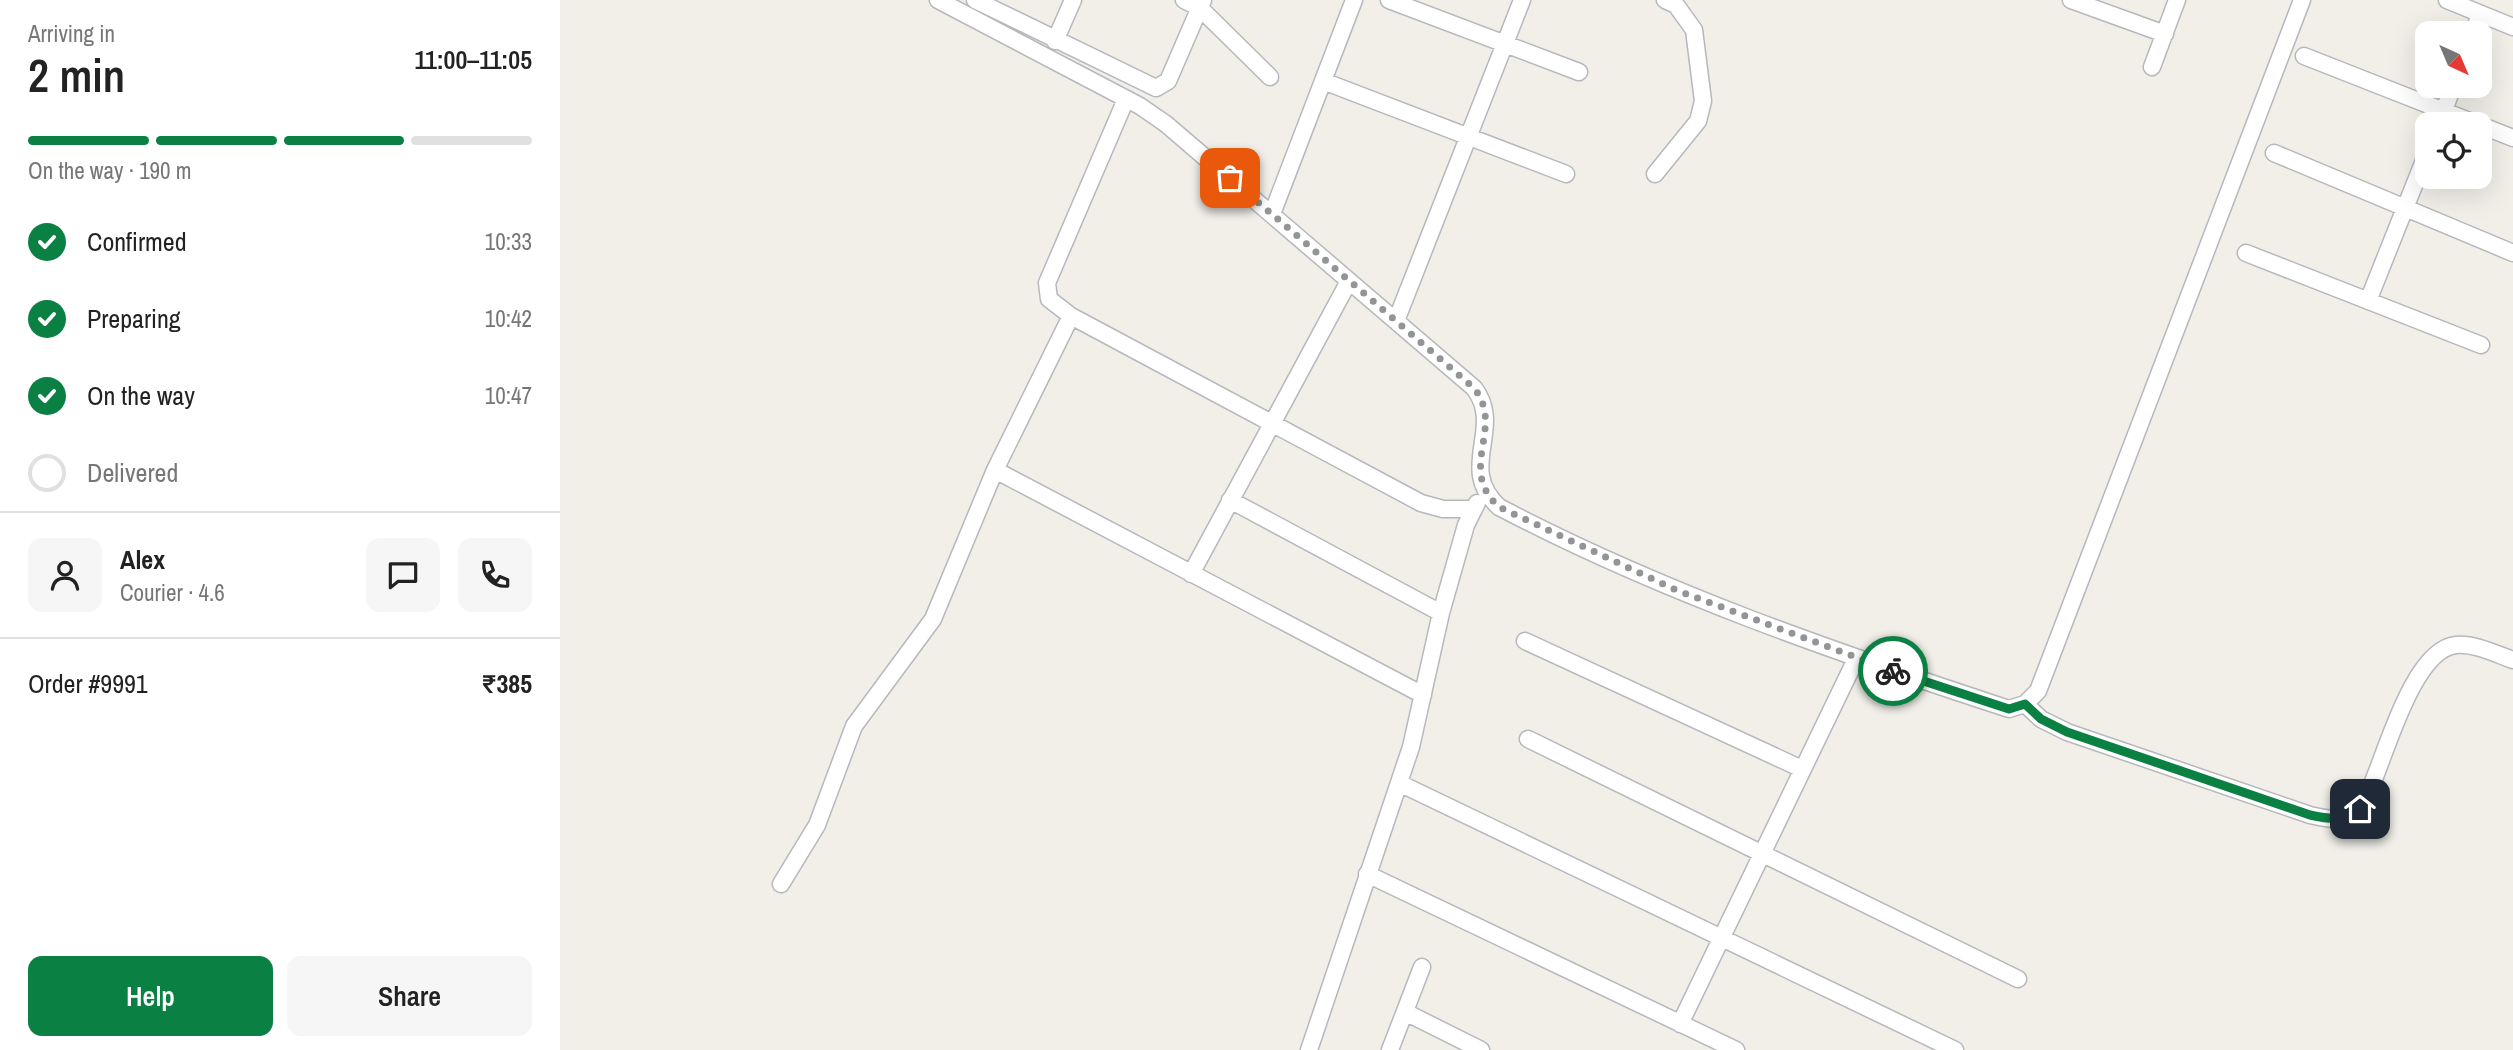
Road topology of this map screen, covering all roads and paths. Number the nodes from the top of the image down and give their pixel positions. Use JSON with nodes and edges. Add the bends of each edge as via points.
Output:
{"nodes":[{"id":1,"x":938,"y":0,"type":"edge"},
{"id":2,"x":975,"y":0,"type":"edge"},
{"id":3,"x":1073,"y":0,"type":"edge"},
{"id":4,"x":1184,"y":0,"type":"edge"},
{"id":5,"x":1389,"y":0,"type":"edge"},
{"id":6,"x":1522,"y":0,"type":"edge"},
{"id":7,"x":1665,"y":0,"type":"edge"},
{"id":8,"x":2071,"y":0,"type":"edge"},
{"id":9,"x":2178,"y":0,"type":"edge"},
{"id":10,"x":2302,"y":0,"type":"edge"},
{"id":11,"x":2446,"y":0,"type":"edge"},
{"id":12,"x":1348,"y":3,"type":"edge"},
{"id":13,"x":1201,"y":4,"type":"edge"},
{"id":14,"x":2480,"y":14,"type":"junction"},
{"id":15,"x":2477,"y":21,"type":"edge"},
{"id":16,"x":2513,"y":27,"type":"edge"},
{"id":17,"x":2165,"y":34,"type":"junction"},
{"id":18,"x":1055,"y":41,"type":"junction"},
{"id":19,"x":1504,"y":43,"type":"junction"},
{"id":20,"x":2304,"y":56,"type":"dead end"},
{"id":21,"x":2152,"y":67,"type":"dead end"},
{"id":22,"x":1578,"y":72,"type":"dead end"},
{"id":23,"x":1270,"y":77,"type":"dead end"},
{"id":24,"x":1323,"y":81,"type":"junction"},
{"id":25,"x":1126,"y":99,"type":"junction"},
{"id":26,"x":2428,"y":112,"type":"edge"},
{"id":27,"x":2492,"y":130,"type":"edge"},
{"id":28,"x":1466,"y":136,"type":"junction"},
{"id":29,"x":2513,"y":138,"type":"edge"},
{"id":30,"x":2274,"y":153,"type":"dead end"},
{"id":31,"x":1566,"y":174,"type":"dead end"},
{"id":32,"x":1655,"y":174,"type":"dead end"},
{"id":33,"x":2415,"y":184,"type":"edge"},
{"id":34,"x":2406,"y":207,"type":"junction"},
{"id":35,"x":1272,"y":214,"type":"junction"},
{"id":36,"x":2246,"y":253,"type":"dead end"},
{"id":37,"x":2513,"y":253,"type":"edge"},
{"id":38,"x":1349,"y":281,"type":"junction"},
{"id":39,"x":2368,"y":301,"type":"junction"},
{"id":40,"x":1071,"y":316,"type":"junction"},
{"id":41,"x":1396,"y":321,"type":"junction"},
{"id":42,"x":2482,"y":345,"type":"dead end"},
{"id":43,"x":1272,"y":424,"type":"junction"},
{"id":44,"x":995,"y":470,"type":"junction"},
{"id":45,"x":1485,"y":493,"type":"junction"},
{"id":46,"x":1230,"y":500,"type":"junction"},
{"id":47,"x":1473,"y":509,"type":"junction"},
{"id":48,"x":1191,"y":574,"type":"junction"},
{"id":49,"x":1441,"y":613,"type":"junction"},
{"id":50,"x":1525,"y":641,"type":"dead end"},
{"id":51,"x":1856,"y":659,"type":"junction"},
{"id":52,"x":2513,"y":660,"type":"edge"},
{"id":53,"x":1423,"y":695,"type":"junction"},
{"id":54,"x":2025,"y":704,"type":"junction"},
{"id":55,"x":1528,"y":739,"type":"dead end"},
{"id":56,"x":1802,"y":769,"type":"junction"},
{"id":57,"x":1399,"y":783,"type":"junction"},
{"id":58,"x":1762,"y":853,"type":"junction"},
{"id":59,"x":1367,"y":874,"type":"junction"},
{"id":60,"x":781,"y":884,"type":"dead end"},
{"id":61,"x":1721,"y":940,"type":"junction"},
{"id":62,"x":1422,"y":967,"type":"dead end"},
{"id":63,"x":2018,"y":979,"type":"dead end"},
{"id":64,"x":1405,"y":1012,"type":"junction"},
{"id":65,"x":1681,"y":1024,"type":"junction"},
{"id":66,"x":1309,"y":1050,"type":"edge"},
{"id":67,"x":1390,"y":1050,"type":"edge"},
{"id":68,"x":1481,"y":1050,"type":"edge"},
{"id":69,"x":1736,"y":1050,"type":"edge"},
{"id":70,"x":1955,"y":1050,"type":"edge"}],
"edges":[{"from":1,"to":25,"type":"street"},
{"from":2,"to":18,"type":"street"},
{"from":3,"to":18,"type":"street"},
{"from":4,"to":13,"type":"street"},
{"from":5,"to":19,"type":"street"},
{"from":6,"to":19,"type":"street"},
{"from":7,"to":32,"type":"street","via":[[1676,5],[1694,30],[1703,101],[1698,121]]},
{"from":8,"to":17,"type":"street"},
{"from":9,"to":17,"type":"street"},
{"from":10,"to":54,"type":"street","via":[[2038,691]]},
{"from":11,"to":14,"type":"street"},
{"from":12,"to":24,"type":"street"},
{"from":13,"to":18,"type":"street","via":[[1163,86],[1147,86]]},
{"from":13,"to":23,"type":"street"},
{"from":14,"to":15,"type":"street"},
{"from":14,"to":16,"type":"street"},
{"from":17,"to":21,"type":"street"},
{"from":19,"to":22,"type":"street"},
{"from":19,"to":28,"type":"street"},
{"from":20,"to":26,"type":"street"},
{"from":24,"to":28,"type":"street"},
{"from":24,"to":35,"type":"street"},
{"from":25,"to":35,"type":"street","via":[[1166,124]]},
{"from":25,"to":40,"type":"street","via":[[1047,283],[1049,299]]},
{"from":27,"to":29,"type":"street"},
{"from":28,"to":31,"type":"street"},
{"from":28,"to":41,"type":"street"},
{"from":30,"to":34,"type":"street"},
{"from":33,"to":34,"type":"street"},
{"from":34,"to":37,"type":"street"},
{"from":34,"to":39,"type":"street"},
{"from":35,"to":38,"type":"street"},
{"from":36,"to":39,"type":"street"},
{"from":38,"to":41,"type":"street"},
{"from":38,"to":43,"type":"street"},
{"from":39,"to":42,"type":"street"},
{"from":40,"to":43,"type":"street"},
{"from":40,"to":44,"type":"street"},
{"from":41,"to":45,"type":"street","via":[[1481,396],[1486,415],[1479,479]]},
{"from":43,"to":46,"type":"street"},
{"from":43,"to":47,"type":"street","via":[[1421,503]]},
{"from":44,"to":48,"type":"street"},
{"from":44,"to":60,"type":"street","via":[[933,619],[854,726],[817,825]]},
{"from":45,"to":47,"type":"street"},
{"from":45,"to":51,"type":"street","via":[[1506,511],[1676,590]]},
{"from":46,"to":48,"type":"street"},
{"from":46,"to":49,"type":"street"},
{"from":47,"to":49,"type":"street"},
{"from":48,"to":53,"type":"street"},
{"from":49,"to":53,"type":"street"},
{"from":50,"to":56,"type":"street"},
{"from":51,"to":54,"type":"street","via":[[2009,709]]},
{"from":51,"to":56,"type":"street"},
{"from":52,"to":54,"type":"street","via":[[2473,646],[2455,645],[2433,657],[2417,677],[2367,798],[2353,815],[2342,818],[2310,815],[2067,732],[2041,719]]},
{"from":53,"to":57,"type":"street"},
{"from":55,"to":58,"type":"street"},
{"from":56,"to":58,"type":"street"},
{"from":57,"to":59,"type":"street"},
{"from":57,"to":61,"type":"street"},
{"from":58,"to":61,"type":"street"},
{"from":58,"to":63,"type":"street"},
{"from":59,"to":65,"type":"street"},
{"from":59,"to":66,"type":"street"},
{"from":61,"to":65,"type":"street"},
{"from":61,"to":70,"type":"street"},
{"from":62,"to":64,"type":"street"},
{"from":64,"to":67,"type":"street"},
{"from":64,"to":68,"type":"street"},
{"from":65,"to":69,"type":"street"}]}
